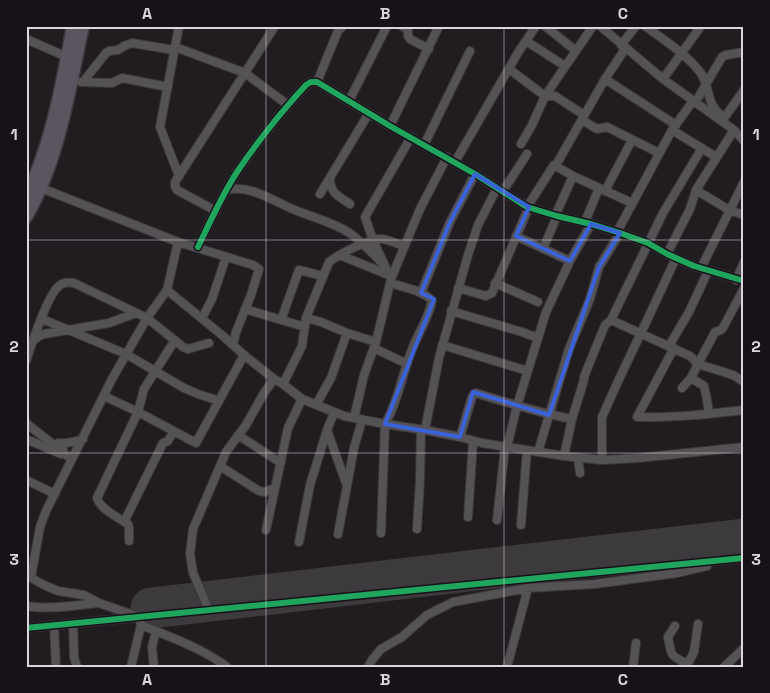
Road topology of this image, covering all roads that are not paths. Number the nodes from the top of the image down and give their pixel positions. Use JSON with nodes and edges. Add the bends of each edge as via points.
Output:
{"nodes":[{"id":1,"x":73,"y":26,"type":"edge"},
{"id":2,"x":83,"y":26,"type":"edge"},
{"id":3,"x":179,"y":26,"type":"edge"},
{"id":4,"x":274,"y":26,"type":"edge"},
{"id":5,"x":343,"y":26,"type":"edge"},
{"id":6,"x":387,"y":26,"type":"edge"},
{"id":7,"x":402,"y":26,"type":"edge"},
{"id":8,"x":439,"y":26,"type":"edge"},
{"id":9,"x":536,"y":26,"type":"edge"},
{"id":10,"x":545,"y":26,"type":"edge"},
{"id":11,"x":594,"y":26,"type":"edge"},
{"id":12,"x":600,"y":26,"type":"edge"},
{"id":13,"x":636,"y":26,"type":"edge"},
{"id":14,"x":646,"y":26,"type":"edge"},
{"id":15,"x":701,"y":26,"type":"edge"},
{"id":16,"x":26,"y":39,"type":"edge"},
{"id":17,"x":526,"y":41,"type":"junction"},
{"id":18,"x":623,"y":47,"type":"junction"},
{"id":19,"x":174,"y":48,"type":"junction"},
{"id":20,"x":428,"y":49,"type":"junction"},
{"id":21,"x":470,"y":51,"type":"dead end"},
{"id":22,"x":576,"y":51,"type":"junction"},
{"id":23,"x":744,"y":52,"type":"edge"},
{"id":24,"x":682,"y":54,"type":"junction"},
{"id":25,"x":67,"y":57,"type":"junction"},
{"id":26,"x":565,"y":66,"type":"junction"},
{"id":27,"x":508,"y":69,"type":"junction"},
{"id":28,"x":245,"y":73,"type":"junction"},
{"id":29,"x":605,"y":79,"type":"junction"},
{"id":30,"x":663,"y":79,"type":"junction"},
{"id":31,"x":77,"y":81,"type":"junction"},
{"id":32,"x":317,"y":82,"type":"junction"},
{"id":33,"x":706,"y":83,"type":"junction"},
{"id":34,"x":168,"y":87,"type":"junction"},
{"id":35,"x":744,"y":90,"type":"edge"},
{"id":36,"x":545,"y":96,"type":"junction"},
{"id":37,"x":350,"y":101,"type":"junction"},
{"id":38,"x":694,"y":102,"type":"junction"},
{"id":39,"x":288,"y":105,"type":"junction"},
{"id":40,"x":369,"y":113,"type":"junction"},
{"id":41,"x":583,"y":117,"type":"junction"},
{"id":42,"x":723,"y":119,"type":"junction"},
{"id":43,"x":390,"y":126,"type":"junction"},
{"id":44,"x":674,"y":127,"type":"junction"},
{"id":45,"x":734,"y":130,"type":"junction"},
{"id":46,"x":411,"y":138,"type":"junction"},
{"id":47,"x":632,"y":140,"type":"junction"},
{"id":48,"x":744,"y":141,"type":"edge"},
{"id":49,"x":521,"y":144,"type":"dead end"},
{"id":50,"x":424,"y":145,"type":"junction"},
{"id":51,"x":702,"y":148,"type":"junction"},
{"id":52,"x":527,"y":154,"type":"dead end"},
{"id":53,"x":659,"y":154,"type":"junction"},
{"id":54,"x":716,"y":157,"type":"junction"},
{"id":55,"x":447,"y":158,"type":"junction"},
{"id":56,"x":455,"y":162,"type":"junction"},
{"id":57,"x":556,"y":165,"type":"junction"},
{"id":58,"x":475,"y":174,"type":"junction"},
{"id":59,"x":180,"y":176,"type":"junction"},
{"id":60,"x":573,"y":176,"type":"junction"},
{"id":61,"x":330,"y":178,"type":"junction"},
{"id":62,"x":744,"y":182,"type":"edge"},
{"id":63,"x":41,"y":188,"type":"junction"},
{"id":64,"x":602,"y":189,"type":"junction"},
{"id":65,"x":227,"y":190,"type":"junction"},
{"id":66,"x":500,"y":190,"type":"junction"},
{"id":67,"x":696,"y":190,"type":"junction"},
{"id":68,"x":320,"y":194,"type":"dead end"},
{"id":69,"x":26,"y":197,"type":"edge"},
{"id":70,"x":632,"y":203,"type":"junction"},
{"id":71,"x":350,"y":204,"type":"dead end"},
{"id":72,"x":528,"y":207,"type":"junction"},
{"id":73,"x":729,"y":210,"type":"junction"},
{"id":74,"x":216,"y":211,"type":"junction"},
{"id":75,"x":744,"y":215,"type":"edge"},
{"id":76,"x":556,"y":216,"type":"junction"},
{"id":77,"x":26,"y":217,"type":"edge"},
{"id":78,"x":588,"y":223,"type":"junction"},
{"id":79,"x":619,"y":232,"type":"junction"},
{"id":80,"x":516,"y":236,"type":"junction"},
{"id":81,"x":373,"y":240,"type":"junction"},
{"id":82,"x":178,"y":242,"type":"junction"},
{"id":83,"x":648,"y":243,"type":"junction"},
{"id":84,"x":362,"y":244,"type":"junction"},
{"id":85,"x":404,"y":246,"type":"junction"},
{"id":86,"x":198,"y":247,"type":"junction"},
{"id":87,"x":543,"y":249,"type":"junction"},
{"id":88,"x":667,"y":254,"type":"junction"},
{"id":89,"x":226,"y":256,"type":"junction"},
{"id":90,"x":338,"y":256,"type":"junction"},
{"id":91,"x":676,"y":258,"type":"junction"},
{"id":92,"x":570,"y":261,"type":"junction"},
{"id":93,"x":744,"y":262,"type":"edge"},
{"id":94,"x":385,"y":266,"type":"junction"},
{"id":95,"x":705,"y":269,"type":"junction"},
{"id":96,"x":323,"y":276,"type":"junction"},
{"id":97,"x":390,"y":279,"type":"junction"},
{"id":98,"x":740,"y":280,"type":"edge"},
{"id":99,"x":495,"y":284,"type":"junction"},
{"id":100,"x":458,"y":288,"type":"junction"},
{"id":101,"x":744,"y":288,"type":"edge"},
{"id":102,"x":167,"y":290,"type":"junction"},
{"id":103,"x":421,"y":293,"type":"junction"},
{"id":104,"x":538,"y":302,"type":"dead end"},
{"id":105,"x":245,"y":309,"type":"junction"},
{"id":106,"x":451,"y":312,"type":"junction"},
{"id":107,"x":136,"y":313,"type":"junction"},
{"id":108,"x":42,"y":318,"type":"junction"},
{"id":109,"x":147,"y":318,"type":"junction"},
{"id":110,"x":202,"y":318,"type":"junction"},
{"id":111,"x":306,"y":318,"type":"junction"},
{"id":112,"x":281,"y":320,"type":"junction"},
{"id":113,"x":611,"y":320,"type":"junction"},
{"id":114,"x":305,"y":327,"type":"junction"},
{"id":115,"x":71,"y":331,"type":"junction"},
{"id":116,"x":347,"y":333,"type":"junction"},
{"id":117,"x":642,"y":333,"type":"junction"},
{"id":118,"x":538,"y":338,"type":"junction"},
{"id":119,"x":174,"y":340,"type":"junction"},
{"id":120,"x":32,"y":342,"type":"junction"},
{"id":121,"x":209,"y":343,"type":"dead end"},
{"id":122,"x":233,"y":345,"type":"junction"},
{"id":123,"x":375,"y":345,"type":"junction"},
{"id":124,"x":442,"y":345,"type":"junction"},
{"id":125,"x":672,"y":347,"type":"junction"},
{"id":126,"x":126,"y":354,"type":"junction"},
{"id":127,"x":244,"y":355,"type":"junction"},
{"id":128,"x":26,"y":361,"type":"edge"},
{"id":129,"x":407,"y":364,"type":"junction"},
{"id":130,"x":698,"y":364,"type":"junction"},
{"id":131,"x":155,"y":370,"type":"junction"},
{"id":132,"x":528,"y":371,"type":"junction"},
{"id":133,"x":692,"y":378,"type":"junction"},
{"id":134,"x":274,"y":380,"type":"junction"},
{"id":135,"x":744,"y":382,"type":"edge"},
{"id":136,"x":283,"y":384,"type":"junction"},
{"id":137,"x":682,"y":388,"type":"dead end"},
{"id":138,"x":104,"y":396,"type":"junction"},
{"id":139,"x":302,"y":398,"type":"junction"},
{"id":140,"x":219,"y":401,"type":"junction"},
{"id":141,"x":316,"y":405,"type":"junction"},
{"id":142,"x":517,"y":406,"type":"junction"},
{"id":143,"x":744,"y":410,"type":"edge"},
{"id":144,"x":138,"y":412,"type":"junction"},
{"id":145,"x":334,"y":413,"type":"junction"},
{"id":146,"x":709,"y":414,"type":"junction"},
{"id":147,"x":549,"y":415,"type":"junction"},
{"id":148,"x":358,"y":419,"type":"junction"},
{"id":149,"x":572,"y":419,"type":"junction"},
{"id":150,"x":26,"y":423,"type":"edge"},
{"id":151,"x":385,"y":424,"type":"junction"},
{"id":152,"x":326,"y":430,"type":"junction"},
{"id":153,"x":423,"y":430,"type":"junction"},
{"id":154,"x":174,"y":431,"type":"junction"},
{"id":155,"x":238,"y":435,"type":"junction"},
{"id":156,"x":460,"y":437,"type":"junction"},
{"id":157,"x":83,"y":438,"type":"junction"},
{"id":158,"x":26,"y":440,"type":"edge"},
{"id":159,"x":474,"y":442,"type":"junction"},
{"id":160,"x":506,"y":447,"type":"junction"},
{"id":161,"x":744,"y":447,"type":"edge"},
{"id":162,"x":527,"y":450,"type":"junction"},
{"id":163,"x":538,"y":452,"type":"junction"},
{"id":164,"x":564,"y":456,"type":"junction"},
{"id":165,"x":578,"y":458,"type":"junction"},
{"id":166,"x":71,"y":459,"type":"junction"},
{"id":167,"x":602,"y":460,"type":"junction"},
{"id":168,"x":281,"y":463,"type":"junction"},
{"id":169,"x":220,"y":466,"type":"junction"},
{"id":170,"x":580,"y":473,"type":"dead end"},
{"id":171,"x":26,"y":480,"type":"edge"},
{"id":172,"x":347,"y":485,"type":"junction"},
{"id":173,"x":275,"y":488,"type":"junction"},
{"id":174,"x":55,"y":494,"type":"junction"},
{"id":175,"x":468,"y":517,"type":"dead end"},
{"id":176,"x":497,"y":520,"type":"dead end"},
{"id":177,"x":124,"y":522,"type":"junction"},
{"id":178,"x":521,"y":525,"type":"dead end"},
{"id":179,"x":416,"y":529,"type":"dead end"},
{"id":180,"x":266,"y":530,"type":"dead end"},
{"id":181,"x":381,"y":533,"type":"dead end"},
{"id":182,"x":338,"y":534,"type":"dead end"},
{"id":183,"x":129,"y":541,"type":"dead end"},
{"id":184,"x":299,"y":542,"type":"dead end"},
{"id":185,"x":741,"y":558,"type":"edge"},
{"id":186,"x":29,"y":576,"type":"edge"},
{"id":187,"x":528,"y":588,"type":"junction"},
{"id":188,"x":99,"y":603,"type":"junction"},
{"id":189,"x":26,"y":606,"type":"edge"},
{"id":190,"x":209,"y":610,"type":"junction"},
{"id":191,"x":140,"y":621,"type":"junction"},
{"id":192,"x":73,"y":623,"type":"junction"},
{"id":193,"x":698,"y":624,"type":"dead end"},
{"id":194,"x":54,"y":625,"type":"junction"},
{"id":195,"x":675,"y":626,"type":"dead end"},
{"id":196,"x":26,"y":628,"type":"edge"},
{"id":197,"x":156,"y":631,"type":"junction"},
{"id":198,"x":636,"y":643,"type":"dead end"},
{"id":199,"x":744,"y":648,"type":"edge"},
{"id":200,"x":687,"y":665,"type":"edge"},
{"id":201,"x":56,"y":667,"type":"edge"},
{"id":202,"x":77,"y":667,"type":"edge"},
{"id":203,"x":131,"y":667,"type":"edge"},
{"id":204,"x":154,"y":667,"type":"edge"},
{"id":205,"x":227,"y":667,"type":"edge"},
{"id":206,"x":368,"y":667,"type":"edge"},
{"id":207,"x":507,"y":667,"type":"edge"},
{"id":208,"x":633,"y":667,"type":"edge"},
{"id":209,"x":724,"y":667,"type":"edge"}],
"edges":[{"from":1,"to":25,"type":"highway"},
{"from":2,"to":31,"type":"highway"},
{"from":3,"to":19,"type":"street"},
{"from":4,"to":28,"type":"street"},
{"from":5,"to":32,"type":"street"},
{"from":6,"to":37,"type":"street"},
{"from":7,"to":20,"type":"street","via":[[408,30],[410,39]]},
{"from":8,"to":20,"type":"street"},
{"from":9,"to":17,"type":"street"},
{"from":10,"to":22,"type":"street"},
{"from":11,"to":22,"type":"street"},
{"from":12,"to":18,"type":"street"},
{"from":13,"to":18,"type":"street"},
{"from":14,"to":24,"type":"street"},
{"from":15,"to":24,"type":"street"},
{"from":16,"to":25,"type":"street"},
{"from":17,"to":26,"type":"street"},
{"from":17,"to":27,"type":"street"},
{"from":18,"to":29,"type":"street"},
{"from":18,"to":30,"type":"street"},
{"from":19,"to":28,"type":"street"},
{"from":19,"to":31,"type":"street","via":[[132,43],[106,52]]},
{"from":19,"to":34,"type":"street"},
{"from":20,"to":43,"type":"street"},
{"from":21,"to":50,"type":"street"},
{"from":22,"to":26,"type":"street"},
{"from":23,"to":33,"type":"street","via":[[722,57]]},
{"from":24,"to":30,"type":"street"},
{"from":24,"to":33,"type":"street"},
{"from":25,"to":69,"type":"highway","via":[[45,150]]},
{"from":26,"to":36,"type":"street"},
{"from":27,"to":36,"type":"street"},
{"from":27,"to":56,"type":"street"},
{"from":28,"to":39,"type":"street"},
{"from":28,"to":59,"type":"street"},
{"from":29,"to":41,"type":"street"},
{"from":29,"to":44,"type":"street"},
{"from":30,"to":38,"type":"street"},
{"from":31,"to":34,"type":"street","via":[[112,83],[122,78]]},
{"from":31,"to":63,"type":"highway"},
{"from":32,"to":37,"type":"street"},
{"from":32,"to":39,"type":"street","via":[[306,85]]},
{"from":33,"to":38,"type":"street"},
{"from":33,"to":42,"type":"street","via":[[711,104]]},
{"from":34,"to":59,"type":"street","via":[[160,127]]},
{"from":35,"to":42,"type":"street"},
{"from":36,"to":41,"type":"street","via":[[555,96]]},
{"from":36,"to":49,"type":"street"},
{"from":37,"to":40,"type":"street"},
{"from":38,"to":42,"type":"street"},
{"from":38,"to":44,"type":"street"},
{"from":39,"to":65,"type":"street"},
{"from":40,"to":43,"type":"street"},
{"from":40,"to":61,"type":"street"},
{"from":41,"to":47,"type":"street","via":[[597,129],[607,127]]},
{"from":41,"to":57,"type":"street"},
{"from":42,"to":45,"type":"street"},
{"from":43,"to":46,"type":"street"},
{"from":44,"to":51,"type":"street"},
{"from":44,"to":53,"type":"street"},
{"from":45,"to":48,"type":"street"},
{"from":45,"to":54,"type":"street"},
{"from":46,"to":50,"type":"street"},
{"from":46,"to":81,"type":"street","via":[[366,214],[365,222]]},
{"from":47,"to":53,"type":"street"},
{"from":47,"to":64,"type":"street"},
{"from":50,"to":55,"type":"street"},
{"from":51,"to":54,"type":"street"},
{"from":51,"to":83,"type":"street"},
{"from":52,"to":66,"type":"street"},
{"from":53,"to":70,"type":"street"},
{"from":54,"to":67,"type":"street"},
{"from":55,"to":56,"type":"street"},
{"from":55,"to":85,"type":"street"},
{"from":56,"to":58,"type":"street"},
{"from":57,"to":60,"type":"street"},
{"from":57,"to":72,"type":"street","via":[[552,166]]},
{"from":58,"to":66,"type":"street"},
{"from":58,"to":103,"type":"street","via":[[450,222]]},
{"from":59,"to":74,"type":"street","via":[[174,186],[177,190]]},
{"from":60,"to":64,"type":"street"},
{"from":60,"to":76,"type":"street"},
{"from":61,"to":68,"type":"street"},
{"from":61,"to":71,"type":"street","via":[[333,192]]},
{"from":62,"to":73,"type":"street"},
{"from":63,"to":77,"type":"highway"},
{"from":63,"to":82,"type":"street"},
{"from":64,"to":70,"type":"street"},
{"from":64,"to":78,"type":"street"},
{"from":65,"to":74,"type":"street"},
{"from":65,"to":84,"type":"street","via":[[236,188],[255,193],[336,224]]},
{"from":66,"to":72,"type":"street"},
{"from":66,"to":100,"type":"street","via":[[478,225]]},
{"from":67,"to":73,"type":"street"},
{"from":67,"to":88,"type":"street"},
{"from":70,"to":79,"type":"street"},
{"from":72,"to":76,"type":"street"},
{"from":72,"to":80,"type":"street"},
{"from":73,"to":75,"type":"street"},
{"from":73,"to":95,"type":"street"},
{"from":74,"to":86,"type":"street"},
{"from":76,"to":78,"type":"street"},
{"from":76,"to":87,"type":"street"},
{"from":78,"to":79,"type":"street"},
{"from":78,"to":92,"type":"street"},
{"from":79,"to":83,"type":"street"},
{"from":79,"to":147,"type":"street","via":[[599,267]]},
{"from":80,"to":87,"type":"street"},
{"from":80,"to":99,"type":"street"},
{"from":81,"to":84,"type":"street"},
{"from":81,"to":85,"type":"street","via":[[381,239]]},
{"from":81,"to":94,"type":"street"},
{"from":82,"to":86,"type":"street"},
{"from":82,"to":102,"type":"street"},
{"from":83,"to":88,"type":"street"},
{"from":83,"to":113,"type":"street"},
{"from":84,"to":90,"type":"street"},
{"from":84,"to":94,"type":"street"},
{"from":85,"to":97,"type":"street"},
{"from":86,"to":89,"type":"street"},
{"from":87,"to":92,"type":"street"},
{"from":88,"to":91,"type":"street"},
{"from":89,"to":105,"type":"street","via":[[259,269]]},
{"from":89,"to":110,"type":"street"},
{"from":90,"to":96,"type":"street","via":[[329,262]]},
{"from":90,"to":97,"type":"street"},
{"from":91,"to":95,"type":"street"},
{"from":91,"to":117,"type":"street"},
{"from":92,"to":118,"type":"street","via":[[546,312]]},
{"from":93,"to":98,"type":"street"},
{"from":94,"to":97,"type":"street"},
{"from":95,"to":98,"type":"street"},
{"from":95,"to":125,"type":"street"},
{"from":96,"to":111,"type":"street"},
{"from":96,"to":112,"type":"street","via":[[299,270]]},
{"from":97,"to":103,"type":"street"},
{"from":97,"to":123,"type":"street"},
{"from":99,"to":100,"type":"street","via":[[492,293],[486,296]]},
{"from":99,"to":104,"type":"street"},
{"from":100,"to":106,"type":"street"},
{"from":101,"to":130,"type":"street","via":[[724,326],[715,332]]},
{"from":102,"to":109,"type":"street"},
{"from":102,"to":110,"type":"street"},
{"from":103,"to":129,"type":"street","via":[[432,301]]},
{"from":105,"to":112,"type":"street"},
{"from":105,"to":122,"type":"street"},
{"from":106,"to":118,"type":"street"},
{"from":106,"to":124,"type":"street"},
{"from":107,"to":108,"type":"street","via":[[68,282],[57,286]]},
{"from":107,"to":109,"type":"street"},
{"from":107,"to":115,"type":"street"},
{"from":108,"to":115,"type":"street"},
{"from":108,"to":120,"type":"street"},
{"from":109,"to":119,"type":"street"},
{"from":109,"to":126,"type":"street"},
{"from":110,"to":122,"type":"street"},
{"from":111,"to":114,"type":"street"},
{"from":111,"to":116,"type":"street"},
{"from":112,"to":114,"type":"street"},
{"from":113,"to":117,"type":"street"},
{"from":113,"to":149,"type":"street","via":[[605,325],[584,377]]},
{"from":114,"to":136,"type":"street","via":[[302,346]]},
{"from":115,"to":120,"type":"street","via":[[39,336]]},
{"from":115,"to":126,"type":"street"},
{"from":116,"to":123,"type":"street"},
{"from":116,"to":141,"type":"street","via":[[331,378]]},
{"from":117,"to":125,"type":"street"},
{"from":117,"to":167,"type":"street","via":[[602,417]]},
{"from":118,"to":132,"type":"street"},
{"from":119,"to":121,"type":"street","via":[[188,349]]},
{"from":119,"to":131,"type":"street"},
{"from":120,"to":128,"type":"street"},
{"from":122,"to":127,"type":"street"},
{"from":123,"to":129,"type":"street"},
{"from":123,"to":148,"type":"street","via":[[364,375]]},
{"from":124,"to":132,"type":"street"},
{"from":124,"to":153,"type":"street"},
{"from":125,"to":130,"type":"street"},
{"from":125,"to":146,"type":"street","via":[[638,417]]},
{"from":126,"to":131,"type":"street"},
{"from":126,"to":138,"type":"street"},
{"from":127,"to":134,"type":"street"},
{"from":127,"to":140,"type":"street"},
{"from":129,"to":151,"type":"street"},
{"from":130,"to":133,"type":"street"},
{"from":130,"to":135,"type":"street","via":[[733,375]]},
{"from":131,"to":140,"type":"street","via":[[184,388]]},
{"from":131,"to":144,"type":"street","via":[[144,389]]},
{"from":132,"to":142,"type":"street"},
{"from":133,"to":137,"type":"street"},
{"from":133,"to":146,"type":"street","via":[[704,386]]},
{"from":134,"to":136,"type":"street"},
{"from":134,"to":155,"type":"street"},
{"from":136,"to":139,"type":"street"},
{"from":138,"to":144,"type":"street"},
{"from":138,"to":157,"type":"street"},
{"from":139,"to":141,"type":"street"},
{"from":139,"to":168,"type":"street","via":[[288,428]]},
{"from":140,"to":154,"type":"street","via":[[196,443]]},
{"from":141,"to":145,"type":"street"},
{"from":142,"to":147,"type":"street"},
{"from":142,"to":156,"type":"street","via":[[474,394]]},
{"from":142,"to":160,"type":"street"},
{"from":143,"to":146,"type":"street"},
{"from":144,"to":154,"type":"street"},
{"from":144,"to":177,"type":"street","via":[[97,498],[102,506]]},
{"from":145,"to":148,"type":"street"},
{"from":145,"to":152,"type":"street"},
{"from":147,"to":149,"type":"street"},
{"from":147,"to":163,"type":"street"},
{"from":148,"to":151,"type":"street"},
{"from":148,"to":172,"type":"street"},
{"from":149,"to":164,"type":"street"},
{"from":150,"to":166,"type":"street"},
{"from":151,"to":153,"type":"street"},
{"from":151,"to":181,"type":"street"},
{"from":152,"to":172,"type":"street"},
{"from":152,"to":184,"type":"street","via":[[310,485]]},
{"from":153,"to":156,"type":"street"},
{"from":153,"to":179,"type":"street"},
{"from":154,"to":177,"type":"street","via":[[163,443]]},
{"from":155,"to":168,"type":"street"},
{"from":155,"to":169,"type":"street"},
{"from":156,"to":159,"type":"street"},
{"from":157,"to":166,"type":"street"},
{"from":157,"to":166,"type":"street","via":[[58,443]]},
{"from":158,"to":166,"type":"street"},
{"from":159,"to":160,"type":"street"},
{"from":159,"to":175,"type":"street"},
{"from":160,"to":162,"type":"street"},
{"from":160,"to":176,"type":"street"},
{"from":161,"to":167,"type":"street"},
{"from":162,"to":163,"type":"street"},
{"from":162,"to":178,"type":"street"},
{"from":163,"to":164,"type":"street"},
{"from":164,"to":165,"type":"street"},
{"from":165,"to":167,"type":"street"},
{"from":165,"to":170,"type":"street"},
{"from":166,"to":174,"type":"street"},
{"from":168,"to":173,"type":"street"},
{"from":169,"to":173,"type":"street","via":[[258,490],[265,492]]},
{"from":169,"to":190,"type":"street","via":[[192,529],[190,547],[193,574]]},
{"from":171,"to":174,"type":"street"},
{"from":172,"to":182,"type":"street"},
{"from":173,"to":180,"type":"street"},
{"from":174,"to":186,"type":"street","via":[[40,527]]},
{"from":177,"to":183,"type":"street","via":[[128,524]]},
{"from":185,"to":187,"type":"street","via":[[677,573],[594,584]]},
{"from":185,"to":190,"type":"street"},
{"from":186,"to":188,"type":"street","via":[[58,591],[84,595]]},
{"from":187,"to":206,"type":"street","via":[[467,598],[437,609],[381,649]]},
{"from":187,"to":207,"type":"street"},
{"from":188,"to":189,"type":"street","via":[[53,608]]},
{"from":188,"to":191,"type":"street"},
{"from":190,"to":191,"type":"street"},
{"from":191,"to":192,"type":"street"},
{"from":191,"to":197,"type":"street"},
{"from":191,"to":203,"type":"street"},
{"from":192,"to":194,"type":"street"},
{"from":192,"to":202,"type":"street"},
{"from":193,"to":200,"type":"street","via":[[694,652]]},
{"from":194,"to":196,"type":"street"},
{"from":194,"to":201,"type":"street"},
{"from":195,"to":200,"type":"street","via":[[668,637],[671,654]]},
{"from":197,"to":204,"type":"street","via":[[152,648]]},
{"from":197,"to":205,"type":"street","via":[[211,656]]},
{"from":198,"to":208,"type":"street"},
{"from":199,"to":209,"type":"street"}]}
